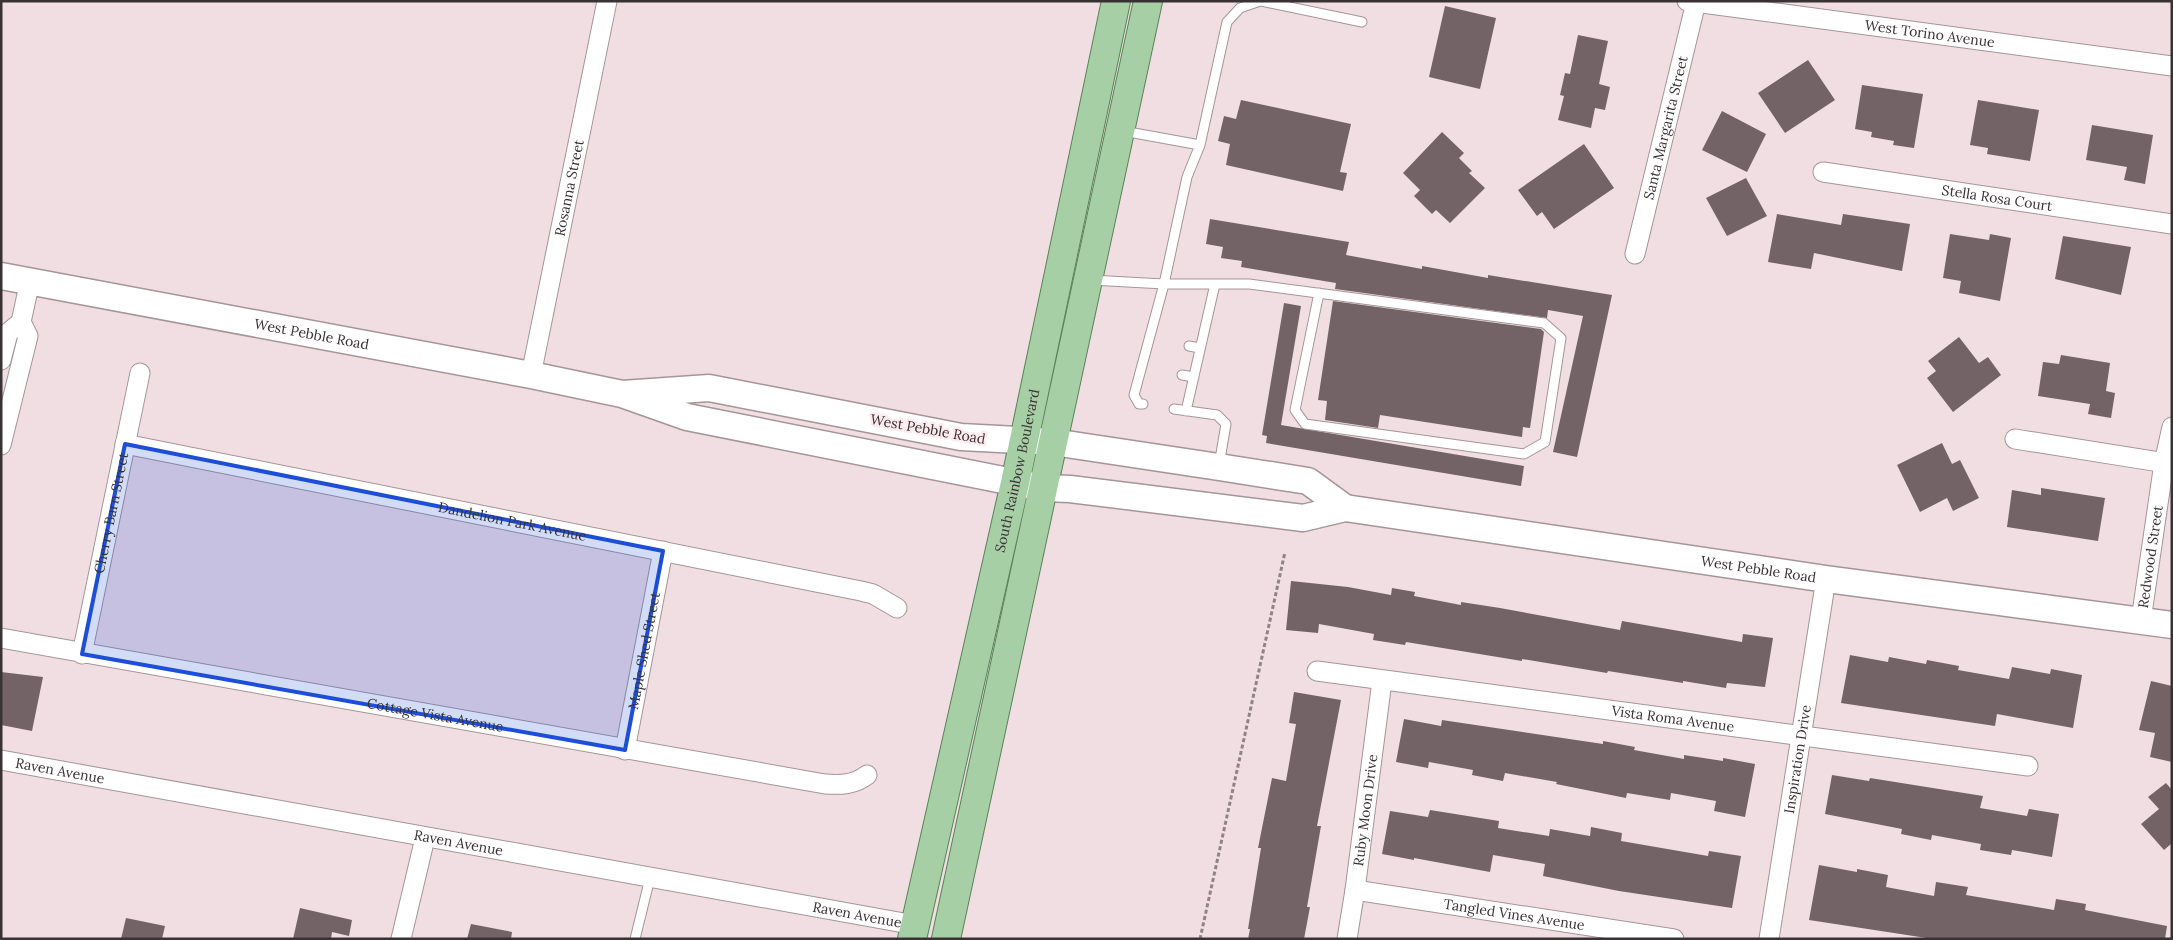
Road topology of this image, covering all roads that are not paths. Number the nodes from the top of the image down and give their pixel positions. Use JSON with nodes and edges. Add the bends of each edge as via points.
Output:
{"nodes":[{"id":1,"x":607,"y":1,"type":"edge"},
{"id":2,"x":1116,"y":1,"type":"edge"},
{"id":3,"x":1134,"y":1,"type":"edge"},
{"id":4,"x":1148,"y":1,"type":"edge"},
{"id":5,"x":1261,"y":1,"type":"edge"},
{"id":6,"x":1692,"y":2,"type":"edge"},
{"id":7,"x":1362,"y":22,"type":"dead end"},
{"id":8,"x":2172,"y":66,"type":"edge"},
{"id":9,"x":1122,"y":120,"type":"junction"},
{"id":10,"x":1200,"y":145,"type":"junction"},
{"id":11,"x":1823,"y":172,"type":"dead end"},
{"id":12,"x":2172,"y":224,"type":"edge"},
{"id":13,"x":1635,"y":254,"type":"dead end"},
{"id":14,"x":1,"y":276,"type":"edge"},
{"id":15,"x":1087,"y":280,"type":"junction"},
{"id":16,"x":30,"y":281,"type":"junction"},
{"id":17,"x":1164,"y":284,"type":"junction"},
{"id":18,"x":1215,"y":284,"type":"junction"},
{"id":19,"x":1319,"y":293,"type":"junction"},
{"id":20,"x":21,"y":322,"type":"junction"},
{"id":21,"x":1188,"y":346,"type":"dead end"},
{"id":22,"x":1200,"y":348,"type":"junction"},
{"id":23,"x":1,"y":360,"type":"edge"},
{"id":24,"x":140,"y":373,"type":"dead end"},
{"id":25,"x":531,"y":375,"type":"junction"},
{"id":26,"x":1182,"y":375,"type":"dead end"},
{"id":27,"x":1194,"y":377,"type":"junction"},
{"id":28,"x":622,"y":394,"type":"junction"},
{"id":29,"x":1143,"y":404,"type":"dead end"},
{"id":30,"x":1174,"y":409,"type":"dead end"},
{"id":31,"x":1186,"y":410,"type":"junction"},
{"id":32,"x":2172,"y":427,"type":"edge"},
{"id":33,"x":2015,"y":439,"type":"dead end"},
{"id":34,"x":1024,"y":442,"type":"junction"},
{"id":35,"x":1053,"y":442,"type":"junction"},
{"id":36,"x":126,"y":444,"type":"junction"},
{"id":37,"x":1,"y":445,"type":"edge"},
{"id":38,"x":2168,"y":464,"type":"edge"},
{"id":39,"x":1219,"y":466,"type":"junction"},
{"id":40,"x":1015,"y":483,"type":"junction"},
{"id":41,"x":1043,"y":488,"type":"junction"},
{"id":42,"x":1345,"y":508,"type":"junction"},
{"id":43,"x":663,"y":551,"type":"junction"},
{"id":44,"x":1826,"y":578,"type":"junction"},
{"id":45,"x":897,"y":608,"type":"dead end"},
{"id":46,"x":2141,"y":620,"type":"junction"},
{"id":47,"x":2172,"y":626,"type":"edge"},
{"id":48,"x":1,"y":638,"type":"edge"},
{"id":49,"x":82,"y":654,"type":"junction"},
{"id":50,"x":1317,"y":671,"type":"dead end"},
{"id":51,"x":1382,"y":681,"type":"junction"},
{"id":52,"x":1802,"y":737,"type":"junction"},
{"id":53,"x":625,"y":750,"type":"junction"},
{"id":54,"x":1,"y":760,"type":"edge"},
{"id":55,"x":2028,"y":766,"type":"dead end"},
{"id":56,"x":867,"y":775,"type":"dead end"},
{"id":57,"x":425,"y":838,"type":"junction"},
{"id":58,"x":650,"y":878,"type":"junction"},
{"id":59,"x":1355,"y":890,"type":"junction"},
{"id":60,"x":929,"y":935,"type":"edge"},
{"id":61,"x":401,"y":939,"type":"edge"},
{"id":62,"x":635,"y":939,"type":"edge"},
{"id":63,"x":1346,"y":939,"type":"edge"},
{"id":64,"x":1674,"y":939,"type":"edge"},
{"id":65,"x":1769,"y":939,"type":"edge"}],
"edges":[{"from":1,"to":25,"type":"street","name":"Rosanna Street"},
{"from":2,"to":34,"type":"main road","name":"South Rainbow Boulevard"},
{"from":3,"to":9,"type":"main road","via":[[1122,65]]},
{"from":4,"to":9,"type":"main road","name":"South Rainbow Boulevard"},
{"from":5,"to":7,"type":"lane"},
{"from":5,"to":10,"type":"lane","via":[[1240,8],[1227,22]]},
{"from":6,"to":8,"type":"street","name":"West Torino Avenue"},
{"from":6,"to":13,"type":"street","name":"Santa Margarita Street"},
{"from":9,"to":10,"type":"lane"},
{"from":9,"to":15,"type":"main road","name":"South Rainbow Boulevard"},
{"from":10,"to":17,"type":"lane","via":[[1187,177]]},
{"from":11,"to":12,"type":"street","name":"Stella Rosa Court"},
{"from":14,"to":16,"type":"street","name":"West Pebble Road"},
{"from":15,"to":17,"type":"lane"},
{"from":15,"to":35,"type":"main road","name":"South Rainbow Boulevard"},
{"from":16,"to":20,"type":"street"},
{"from":16,"to":25,"type":"street","name":"West Pebble Road"},
{"from":17,"to":18,"type":"lane"},
{"from":17,"to":29,"type":"lane","via":[[1146,367],[1134,395],[1139,404]]},
{"from":18,"to":19,"type":"lane","via":[[1249,284]]},
{"from":18,"to":22,"type":"lane"},
{"from":19,"to":19,"type":"lane","via":[[1544,323],[1561,338],[1544,442],[1524,454],[1305,424],[1295,410]]},
{"from":20,"to":23,"type":"street","via":[[8,333]]},
{"from":20,"to":37,"type":"street","via":[[28,336]]},
{"from":21,"to":22,"type":"lane"},
{"from":22,"to":27,"type":"lane"},
{"from":24,"to":36,"type":"street","name":"Cherry Barn Street"},
{"from":25,"to":28,"type":"street","name":"West Pebble Road"},
{"from":26,"to":27,"type":"lane"},
{"from":27,"to":31,"type":"lane"},
{"from":28,"to":34,"type":"street","name":"West Pebble Road","via":[[709,388],[961,437]]},
{"from":28,"to":40,"type":"street","name":"West Pebble Road","via":[[688,417]]},
{"from":30,"to":31,"type":"lane"},
{"from":31,"to":39,"type":"lane","via":[[1217,415],[1226,424]]},
{"from":32,"to":38,"type":"street","name":"Redwood Street"},
{"from":33,"to":38,"type":"street"},
{"from":34,"to":35,"type":"street","name":"West Pebble Road"},
{"from":34,"to":40,"type":"main road","name":"South Rainbow Boulevard"},
{"from":35,"to":39,"type":"street","name":"West Pebble Road"},
{"from":35,"to":41,"type":"main road","name":"South Rainbow Boulevard"},
{"from":36,"to":43,"type":"street","name":"Dandelion Park Avenue"},
{"from":36,"to":49,"type":"street","name":"Cherry Barn Street"},
{"from":38,"to":46,"type":"street","name":"Redwood Street"},
{"from":39,"to":42,"type":"street","name":"West Pebble Road","via":[[1308,481]]},
{"from":40,"to":41,"type":"street","name":"West Pebble Road"},
{"from":40,"to":60,"type":"main road","name":"South Rainbow Boulevard","via":[[932,843],[946,865],[937,921]]},
{"from":41,"to":42,"type":"street","name":"West Pebble Road","via":[[1303,518]]},
{"from":41,"to":60,"type":"main road","name":"South Rainbow Boulevard"},
{"from":42,"to":44,"type":"street","name":"West Pebble Road"},
{"from":43,"to":45,"type":"street","name":"Dandelion Park Avenue","via":[[861,591]]},
{"from":43,"to":53,"type":"street","name":"Maple Shed Street"},
{"from":44,"to":46,"type":"street","name":"West Pebble Road"},
{"from":44,"to":52,"type":"street","name":"Inspiration Drive"},
{"from":46,"to":47,"type":"street","name":"West Pebble Road"},
{"from":48,"to":49,"type":"street","name":"Cottage Vista Avenue"},
{"from":49,"to":53,"type":"street","name":"Cottage Vista Avenue"},
{"from":50,"to":51,"type":"street","name":"Vista Roma Avenue"},
{"from":51,"to":52,"type":"street","name":"Vista Roma Avenue"},
{"from":51,"to":59,"type":"street","name":"Ruby Moon Drive"},
{"from":52,"to":55,"type":"street","name":"Vista Roma Avenue"},
{"from":52,"to":65,"type":"street","name":"Inspiration Drive"},
{"from":53,"to":56,"type":"street","name":"Cottage Vista Avenue","via":[[825,784],[843,785]]},
{"from":54,"to":57,"type":"street","name":"Raven Avenue"},
{"from":57,"to":58,"type":"street","name":"Raven Avenue"},
{"from":57,"to":61,"type":"street"},
{"from":58,"to":60,"type":"street","name":"Raven Avenue"},
{"from":58,"to":62,"type":"lane"},
{"from":59,"to":63,"type":"street","name":"Ruby Moon Drive"},
{"from":59,"to":64,"type":"street","name":"Tangled Vines Avenue"}]}
